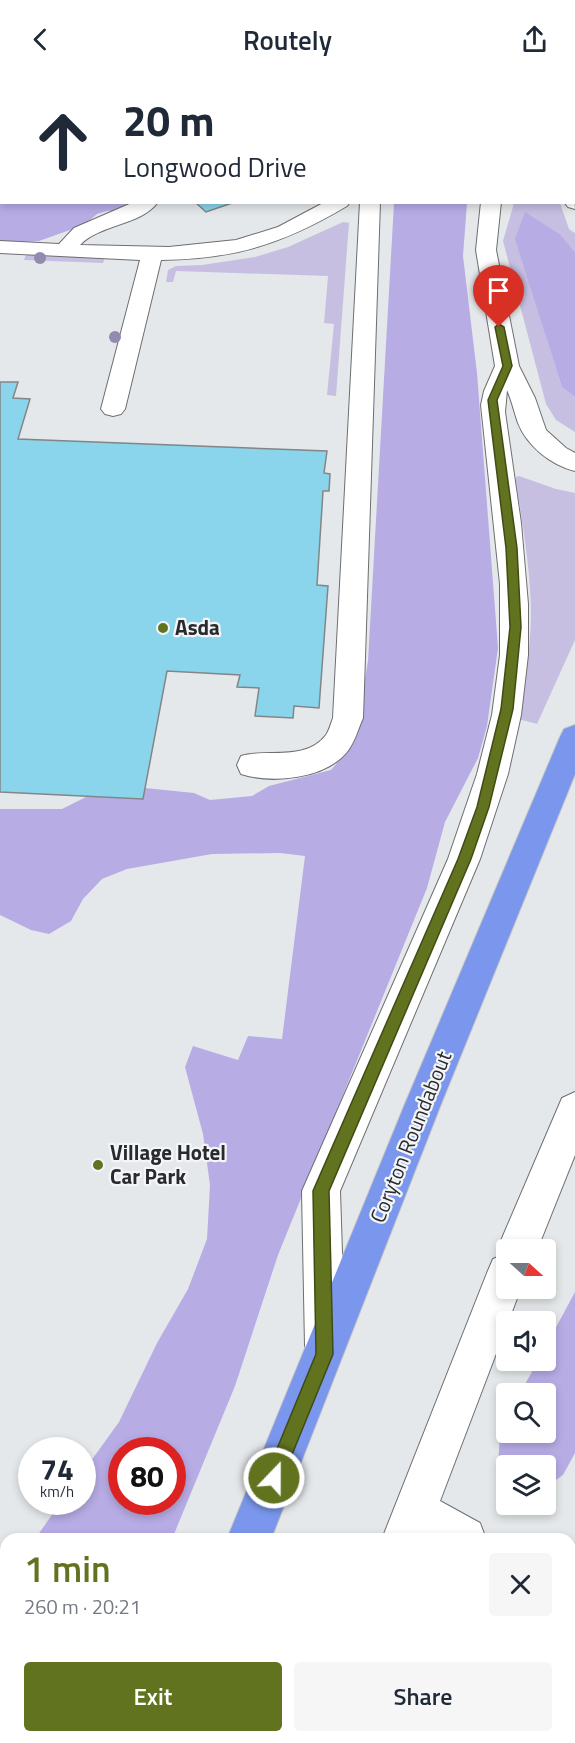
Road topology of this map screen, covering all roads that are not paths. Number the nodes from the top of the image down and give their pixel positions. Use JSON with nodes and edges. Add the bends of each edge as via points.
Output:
{"nodes":[{"id":1,"x":145,"y":204,"type":"edge"},
{"id":2,"x":336,"y":204,"type":"edge"},
{"id":3,"x":370,"y":204,"type":"edge"},
{"id":4,"x":490,"y":204,"type":"edge"},
{"id":5,"x":0,"y":247,"type":"edge"},
{"id":6,"x":66,"y":250,"type":"junction"},
{"id":7,"x":152,"y":253,"type":"junction"},
{"id":8,"x":507,"y":366,"type":"junction"},
{"id":9,"x":113,"y":409,"type":"dead end"},
{"id":10,"x":575,"y":463,"type":"edge"},
{"id":11,"x":575,"y":736,"type":"edge"},
{"id":12,"x":252,"y":765,"type":"dead end"},
{"id":13,"x":575,"y":1110,"type":"edge"},
{"id":14,"x":522,"y":1239,"type":"edge"},
{"id":15,"x":497,"y":1299,"type":"edge"},
{"id":16,"x":325,"y":1354,"type":"junction"},
{"id":17,"x":409,"y":1525,"type":"edge"},
{"id":18,"x":251,"y":1533,"type":"edge"},
{"id":19,"x":440,"y":1533,"type":"edge"}],
"edges":[{"from":1,"to":6,"type":"street","via":[[87,229]]},
{"from":2,"to":7,"type":"street","via":[[286,231],[254,242],[196,252]]},
{"from":3,"to":12,"type":"street","via":[[348,718],[337,743],[315,760],[290,766]]},
{"from":4,"to":8,"type":"street","via":[[486,250]]},
{"from":5,"to":6,"type":"street"},
{"from":6,"to":7,"type":"street"},
{"from":7,"to":9,"type":"street"},
{"from":8,"to":10,"type":"street","via":[[536,434],[557,454]]},
{"from":8,"to":16,"type":"street","via":[[492,400],[514,578],[515,627],[507,709],[486,796],[464,859],[321,1191]]},
{"from":11,"to":16,"type":"highway","name":"Coryton Roundabout"},
{"from":13,"to":14,"type":"street"},
{"from":15,"to":17,"type":"street"},
{"from":16,"to":18,"type":"highway","name":"Coryton Roundabout"},
{"from":17,"to":19,"type":"street"}]}
